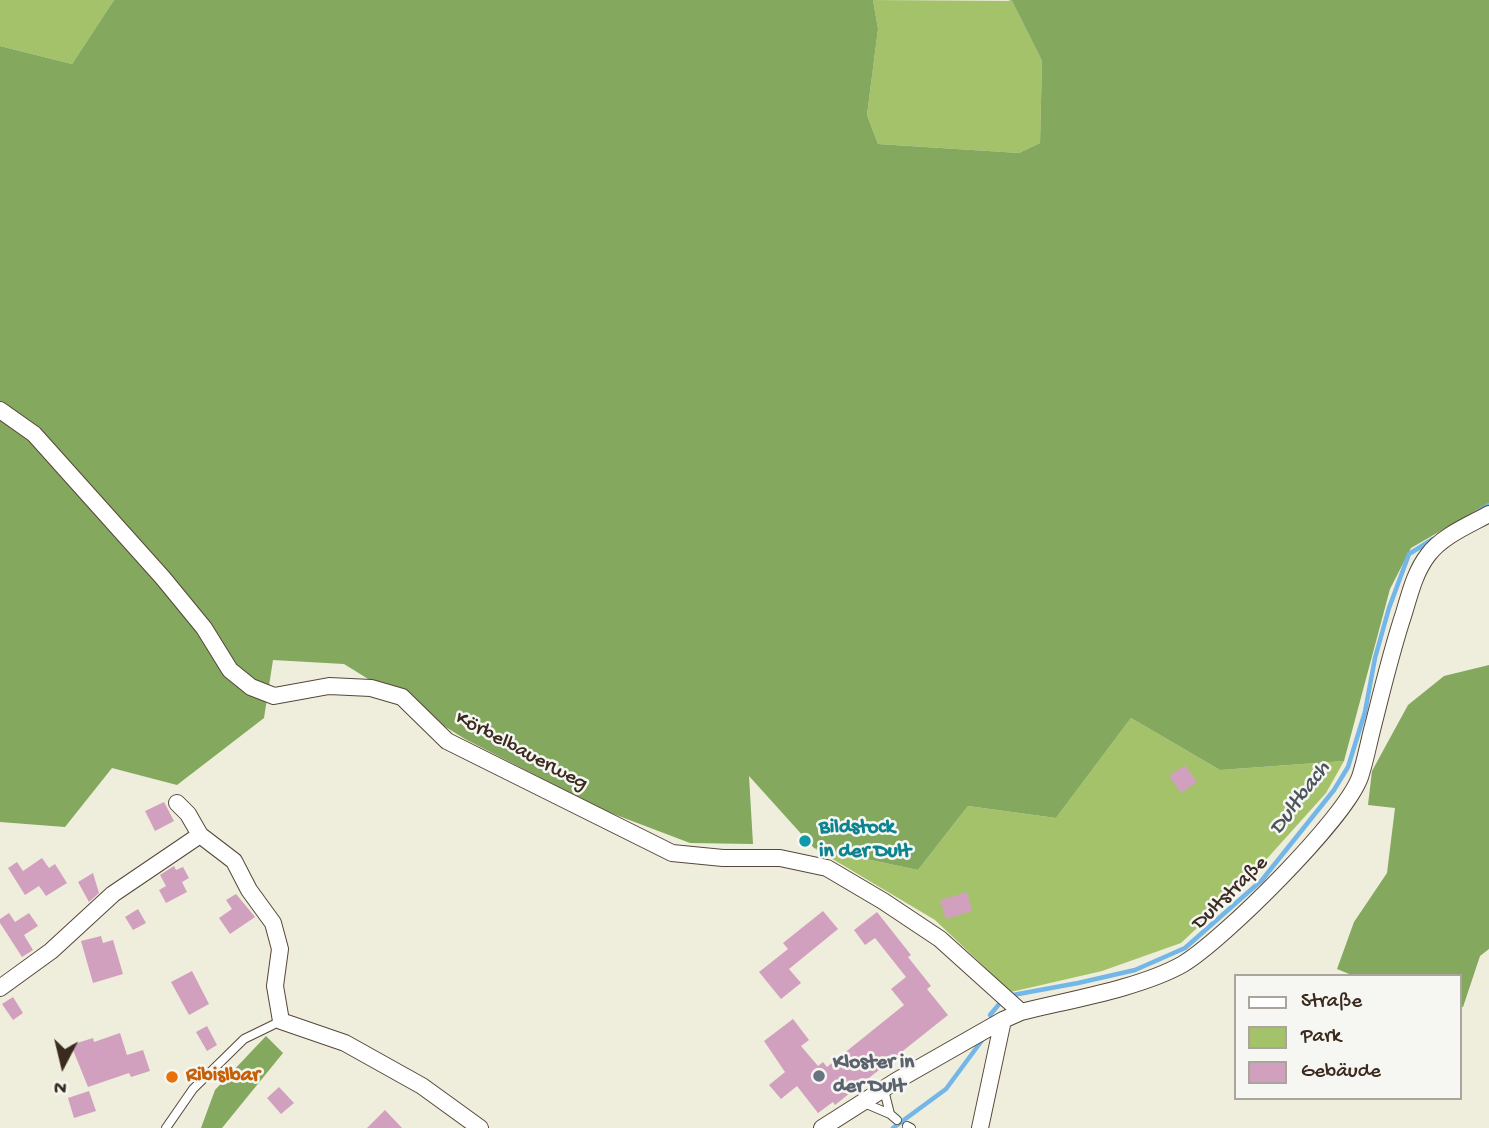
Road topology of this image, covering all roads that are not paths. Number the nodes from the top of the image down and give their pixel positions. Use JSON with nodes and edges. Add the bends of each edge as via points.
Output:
{"nodes":[{"id":1,"x":0,"y":410,"type":"edge"},
{"id":2,"x":1489,"y":514,"type":"edge"},
{"id":3,"x":177,"y":803,"type":"dead end"},
{"id":4,"x":200,"y":835,"type":"junction"},
{"id":5,"x":0,"y":988,"type":"edge"},
{"id":6,"x":1021,"y":1012,"type":"junction"},
{"id":7,"x":1003,"y":1020,"type":"junction"},
{"id":8,"x":281,"y":1021,"type":"junction"},
{"id":9,"x":884,"y":1090,"type":"junction"},
{"id":10,"x":862,"y":1103,"type":"junction"},
{"id":11,"x":166,"y":1128,"type":"edge"},
{"id":12,"x":480,"y":1128,"type":"edge"},
{"id":13,"x":822,"y":1128,"type":"edge"},
{"id":14,"x":980,"y":1128,"type":"edge"}],
"edges":[{"from":1,"to":6,"type":"street","name":"Körbelbauerweg","via":[[48,450],[180,598],[230,670],[251,687],[274,696],[329,686],[371,688],[402,697],[447,741],[672,853],[780,858],[827,868],[940,939]]},
{"from":2,"to":6,"type":"street","name":"Dultstraße","via":[[1441,542],[1416,573],[1360,778],[1348,800],[1297,859],[1206,947],[1182,964],[1142,981]]},
{"from":3,"to":4,"type":"street"},
{"from":4,"to":5,"type":"street","via":[[113,894],[51,951]]},
{"from":4,"to":8,"type":"street","via":[[234,861],[273,923],[279,949],[275,986]]},
{"from":6,"to":7,"type":"street","name":"Dultstraße"},
{"from":7,"to":9,"type":"street","name":"Dultstraße"},
{"from":7,"to":14,"type":"street"},
{"from":8,"to":11,"type":"lane","via":[[244,1039],[193,1089]]},
{"from":8,"to":12,"type":"street","via":[[345,1044],[422,1086]]},
{"from":9,"to":10,"type":"street","name":"Dultstraße"},
{"from":9,"to":10,"type":"lane","via":[[894,1117]]},
{"from":10,"to":13,"type":"street","name":"Dultstraße"}]}
